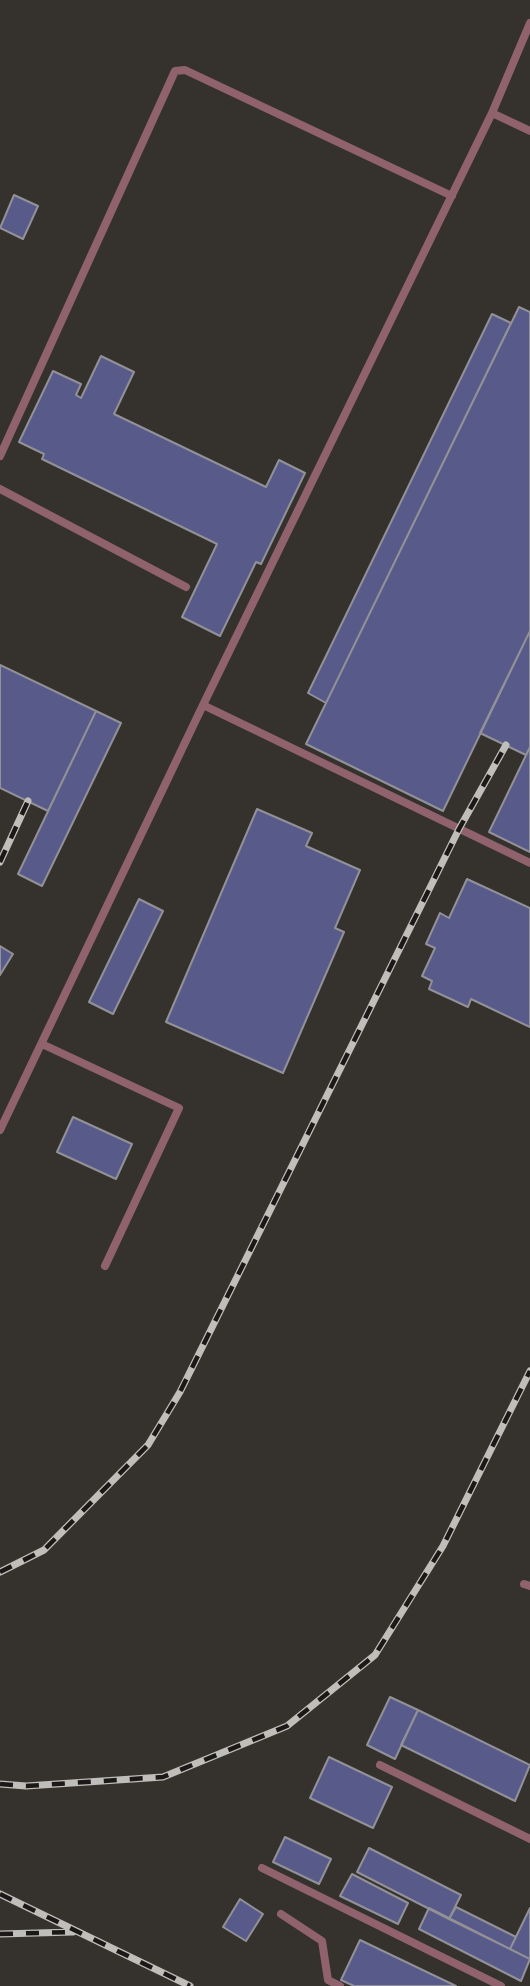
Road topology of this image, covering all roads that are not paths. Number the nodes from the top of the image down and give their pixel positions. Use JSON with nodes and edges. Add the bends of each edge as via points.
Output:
{"nodes":[{"id":1,"x":530,"y":23,"type":"edge"},
{"id":2,"x":492,"y":113,"type":"junction"},
{"id":3,"x":530,"y":131,"type":"edge"},
{"id":4,"x":452,"y":196,"type":"junction"},
{"id":5,"x":0,"y":456,"type":"edge"},
{"id":6,"x":0,"y":489,"type":"edge"},
{"id":7,"x":186,"y":587,"type":"dead end"},
{"id":8,"x":203,"y":705,"type":"junction"},
{"id":9,"x":530,"y":863,"type":"edge"},
{"id":10,"x":42,"y":1044,"type":"junction"},
{"id":11,"x":0,"y":1130,"type":"edge"},
{"id":12,"x":105,"y":1266,"type":"dead end"},
{"id":13,"x":380,"y":1765,"type":"dead end"},
{"id":14,"x":530,"y":1839,"type":"edge"},
{"id":15,"x":262,"y":1868,"type":"dead end"},
{"id":16,"x":281,"y":1914,"type":"dead end"},
{"id":17,"x":340,"y":1986,"type":"edge"},
{"id":18,"x":501,"y":1986,"type":"edge"}],
"edges":[{"from":1,"to":2,"type":"lane"},
{"from":2,"to":3,"type":"lane"},
{"from":2,"to":4,"type":"lane"},
{"from":4,"to":5,"type":"lane","via":[[185,70],[175,71]]},
{"from":4,"to":8,"type":"lane"},
{"from":6,"to":7,"type":"lane"},
{"from":8,"to":9,"type":"lane"},
{"from":8,"to":10,"type":"lane"},
{"from":10,"to":11,"type":"lane"},
{"from":10,"to":12,"type":"lane","via":[[179,1108]]},
{"from":13,"to":14,"type":"lane"},
{"from":15,"to":18,"type":"lane"},
{"from":16,"to":17,"type":"lane","via":[[323,1941],[328,1980]]}]}
